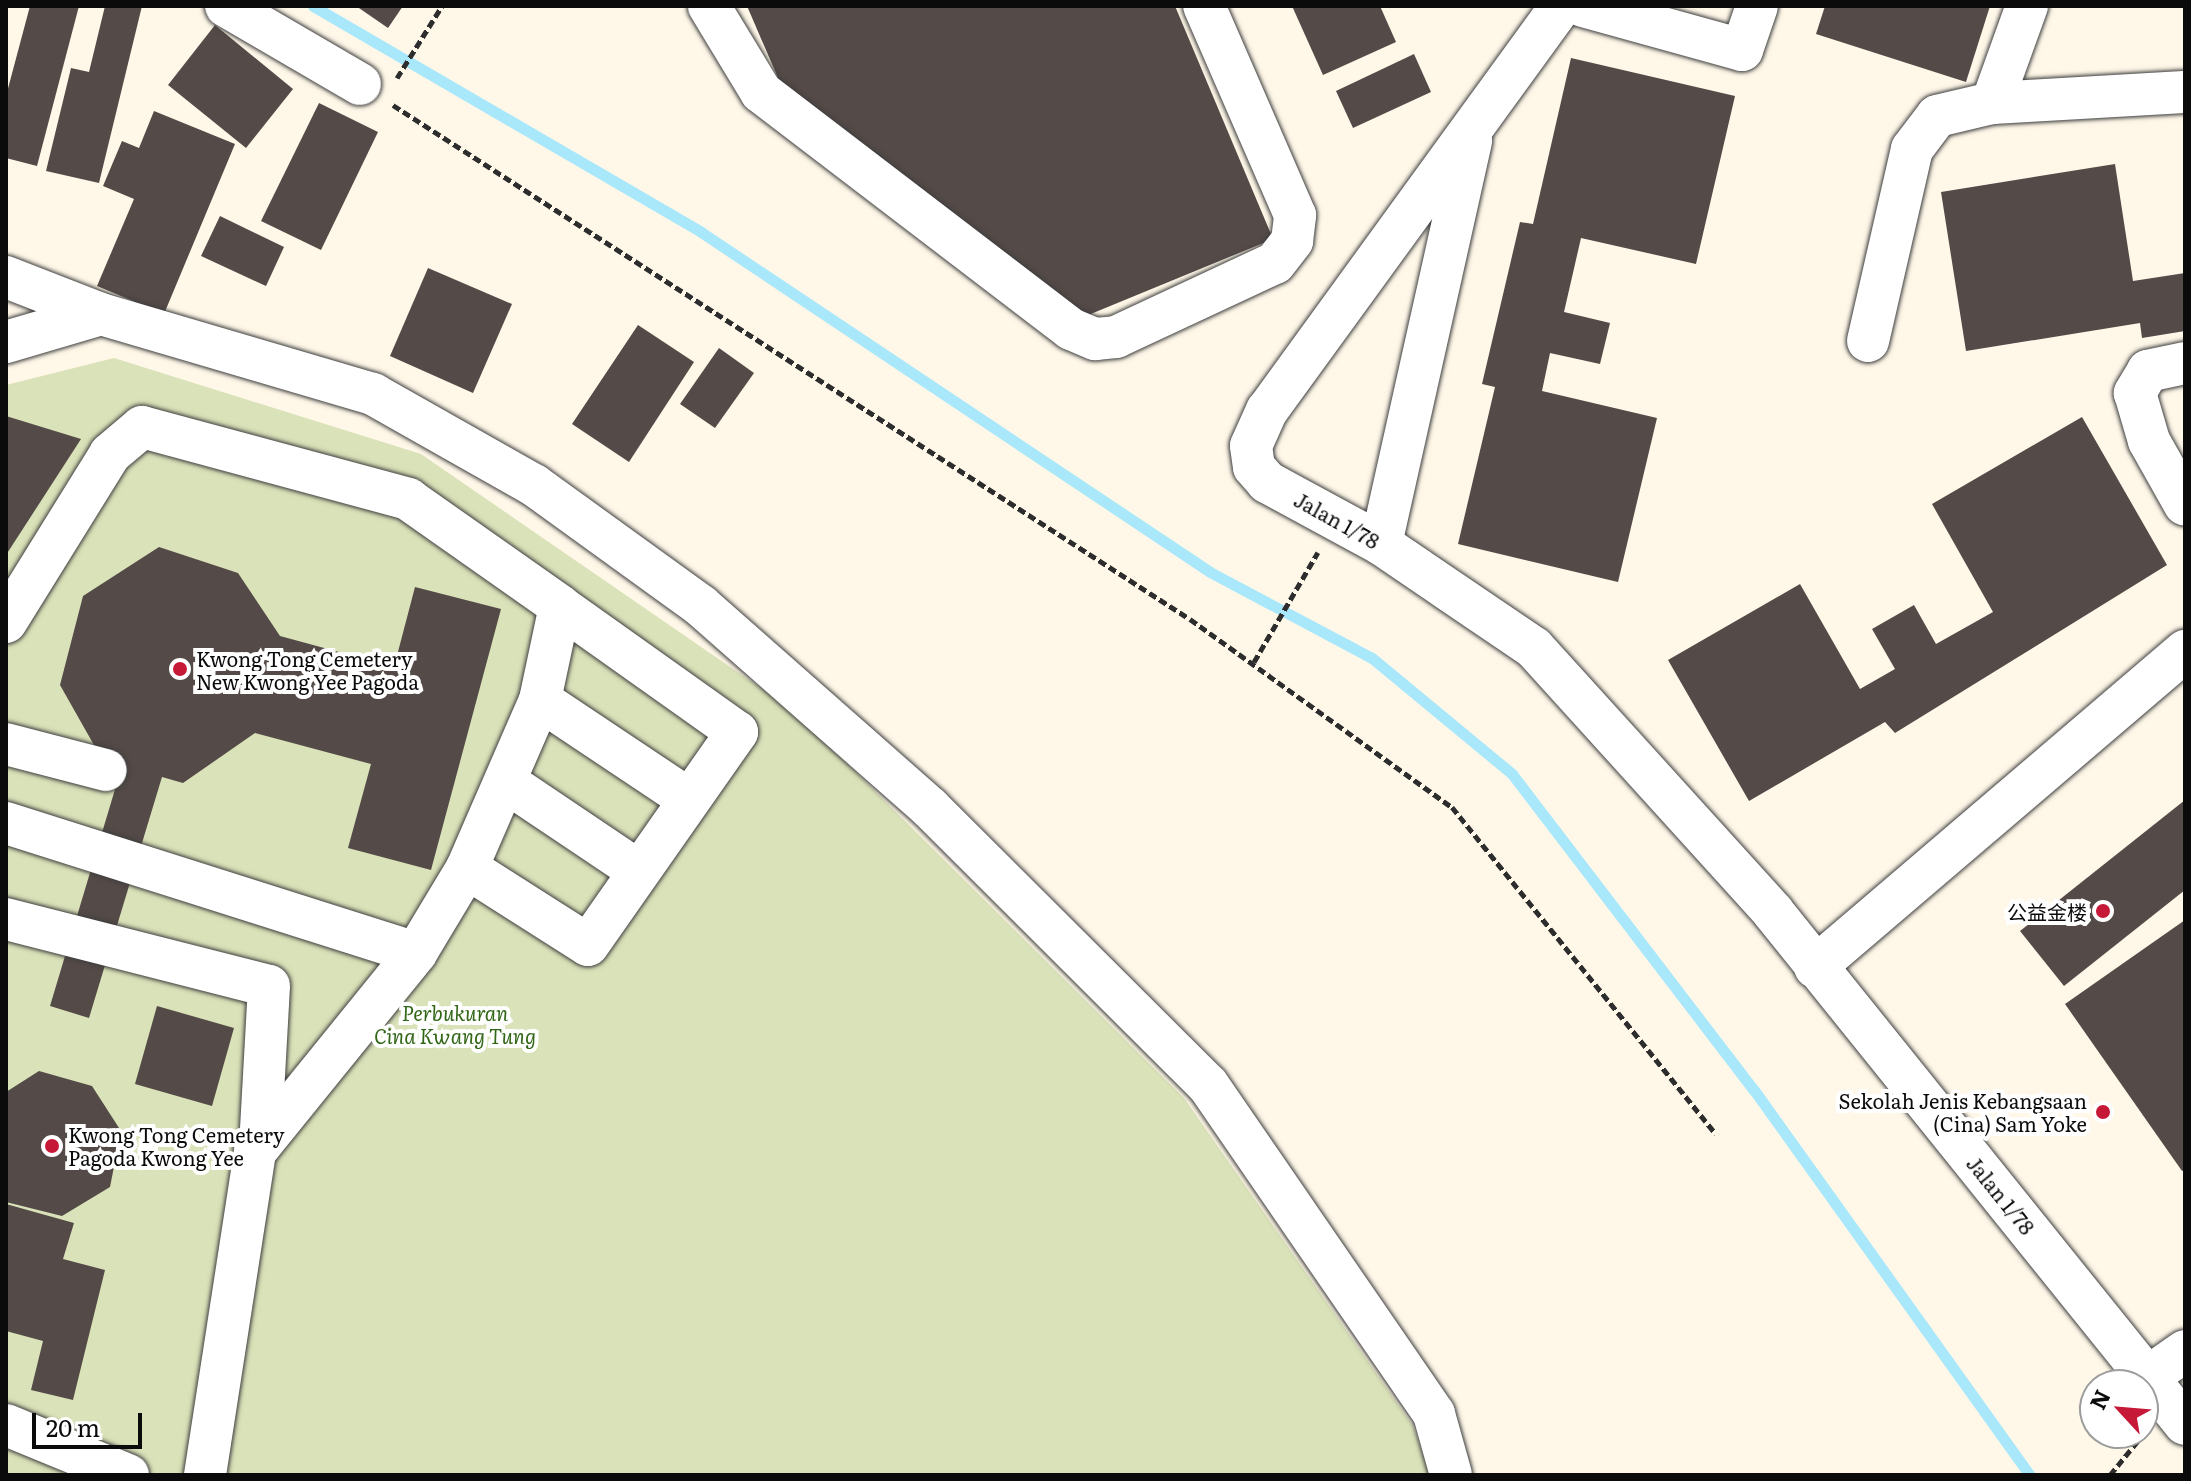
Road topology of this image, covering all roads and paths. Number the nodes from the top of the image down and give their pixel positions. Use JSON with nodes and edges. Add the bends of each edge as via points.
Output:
{"nodes":[{"id":1,"x":226,"y":6,"type":"edge"},
{"id":2,"x":442,"y":6,"type":"edge"},
{"id":3,"x":709,"y":6,"type":"edge"},
{"id":4,"x":1204,"y":6,"type":"edge"},
{"id":5,"x":1561,"y":6,"type":"edge"},
{"id":6,"x":1583,"y":6,"type":"edge"},
{"id":7,"x":1757,"y":6,"type":"edge"},
{"id":8,"x":2027,"y":6,"type":"edge"},
{"id":9,"x":374,"y":88,"type":"junction"},
{"id":10,"x":2185,"y":92,"type":"edge"},
{"id":11,"x":1992,"y":103,"type":"junction"},
{"id":12,"x":1475,"y":124,"type":"junction"},
{"id":13,"x":6,"y":277,"type":"edge"},
{"id":14,"x":101,"y":314,"type":"junction"},
{"id":15,"x":1868,"y":341,"type":"dead end"},
{"id":16,"x":6,"y":342,"type":"edge"},
{"id":17,"x":2185,"y":363,"type":"edge"},
{"id":18,"x":2185,"y":505,"type":"edge"},
{"id":19,"x":1381,"y":544,"type":"junction"},
{"id":20,"x":1300,"y":581,"type":"dead end"},
{"id":21,"x":560,"y":606,"type":"junction"},
{"id":22,"x":6,"y":622,"type":"edge"},
{"id":23,"x":2185,"y":651,"type":"edge"},
{"id":24,"x":1254,"y":662,"type":"junction"},
{"id":25,"x":540,"y":700,"type":"junction"},
{"id":26,"x":6,"y":744,"type":"edge"},
{"id":27,"x":106,"y":770,"type":"dead end"},
{"id":28,"x":509,"y":784,"type":"junction"},
{"id":29,"x":687,"y":798,"type":"junction"},
{"id":30,"x":6,"y":823,"type":"edge"},
{"id":31,"x":467,"y":868,"type":"junction"},
{"id":32,"x":637,"y":870,"type":"junction"},
{"id":33,"x":6,"y":919,"type":"edge"},
{"id":34,"x":416,"y":953,"type":"junction"},
{"id":35,"x":1815,"y":967,"type":"junction"},
{"id":36,"x":1716,"y":1134,"type":"dead end"},
{"id":37,"x":260,"y":1145,"type":"junction"},
{"id":38,"x":2185,"y":1351,"type":"edge"},
{"id":39,"x":2169,"y":1403,"type":"edge"},
{"id":40,"x":7,"y":1428,"type":"edge"},
{"id":41,"x":128,"y":1475,"type":"edge"},
{"id":42,"x":205,"y":1475,"type":"edge"},
{"id":43,"x":1451,"y":1475,"type":"edge"},
{"id":44,"x":2110,"y":1475,"type":"edge"}],
"edges":[{"from":1,"to":9,"type":"street"},
{"from":2,"to":9,"type":"path","via":[[421,39]]},
{"from":3,"to":4,"type":"street","via":[[761,92],[1071,329],[1095,339],[1116,337],[1275,263],[1292,241],[1295,215]]},
{"from":5,"to":12,"type":"street","name":"Jalan 1/78"},
{"from":6,"to":7,"type":"street","via":[[1742,50]]},
{"from":8,"to":11,"type":"street"},
{"from":9,"to":24,"type":"path"},
{"from":10,"to":11,"type":"street"},
{"from":11,"to":15,"type":"street","via":[[1937,116],[1912,149]]},
{"from":12,"to":19,"type":"street"},
{"from":12,"to":19,"type":"street","name":"Jalan 1/78","via":[[1267,410],[1251,446],[1254,467],[1267,482]]},
{"from":13,"to":14,"type":"street"},
{"from":14,"to":16,"type":"street"},
{"from":14,"to":43,"type":"street","via":[[373,394],[534,485],[701,606],[930,808],[1208,1085],[1434,1414]]},
{"from":17,"to":18,"type":"street","via":[[2148,371],[2135,393],[2149,441]]},
{"from":19,"to":35,"type":"street","name":"Jalan 1/78","via":[[1534,648]]},
{"from":20,"to":24,"type":"path"},
{"from":21,"to":22,"type":"street","via":[[408,499],[142,427],[110,454]]},
{"from":21,"to":25,"type":"street"},
{"from":21,"to":29,"type":"street","via":[[737,732]]},
{"from":23,"to":35,"type":"street"},
{"from":24,"to":36,"type":"path","via":[[1452,807]]},
{"from":25,"to":28,"type":"street"},
{"from":25,"to":29,"type":"street"},
{"from":26,"to":27,"type":"street"},
{"from":28,"to":31,"type":"street"},
{"from":28,"to":32,"type":"street"},
{"from":29,"to":32,"type":"street"},
{"from":30,"to":34,"type":"street"},
{"from":31,"to":32,"type":"street","via":[[588,945]]},
{"from":31,"to":34,"type":"street"},
{"from":33,"to":37,"type":"street","via":[[269,986]]},
{"from":34,"to":37,"type":"street"},
{"from":35,"to":39,"type":"street","name":"Jalan 1/78"},
{"from":37,"to":42,"type":"street"},
{"from":38,"to":39,"type":"street"},
{"from":39,"to":44,"type":"path"},
{"from":40,"to":41,"type":"street"}]}
